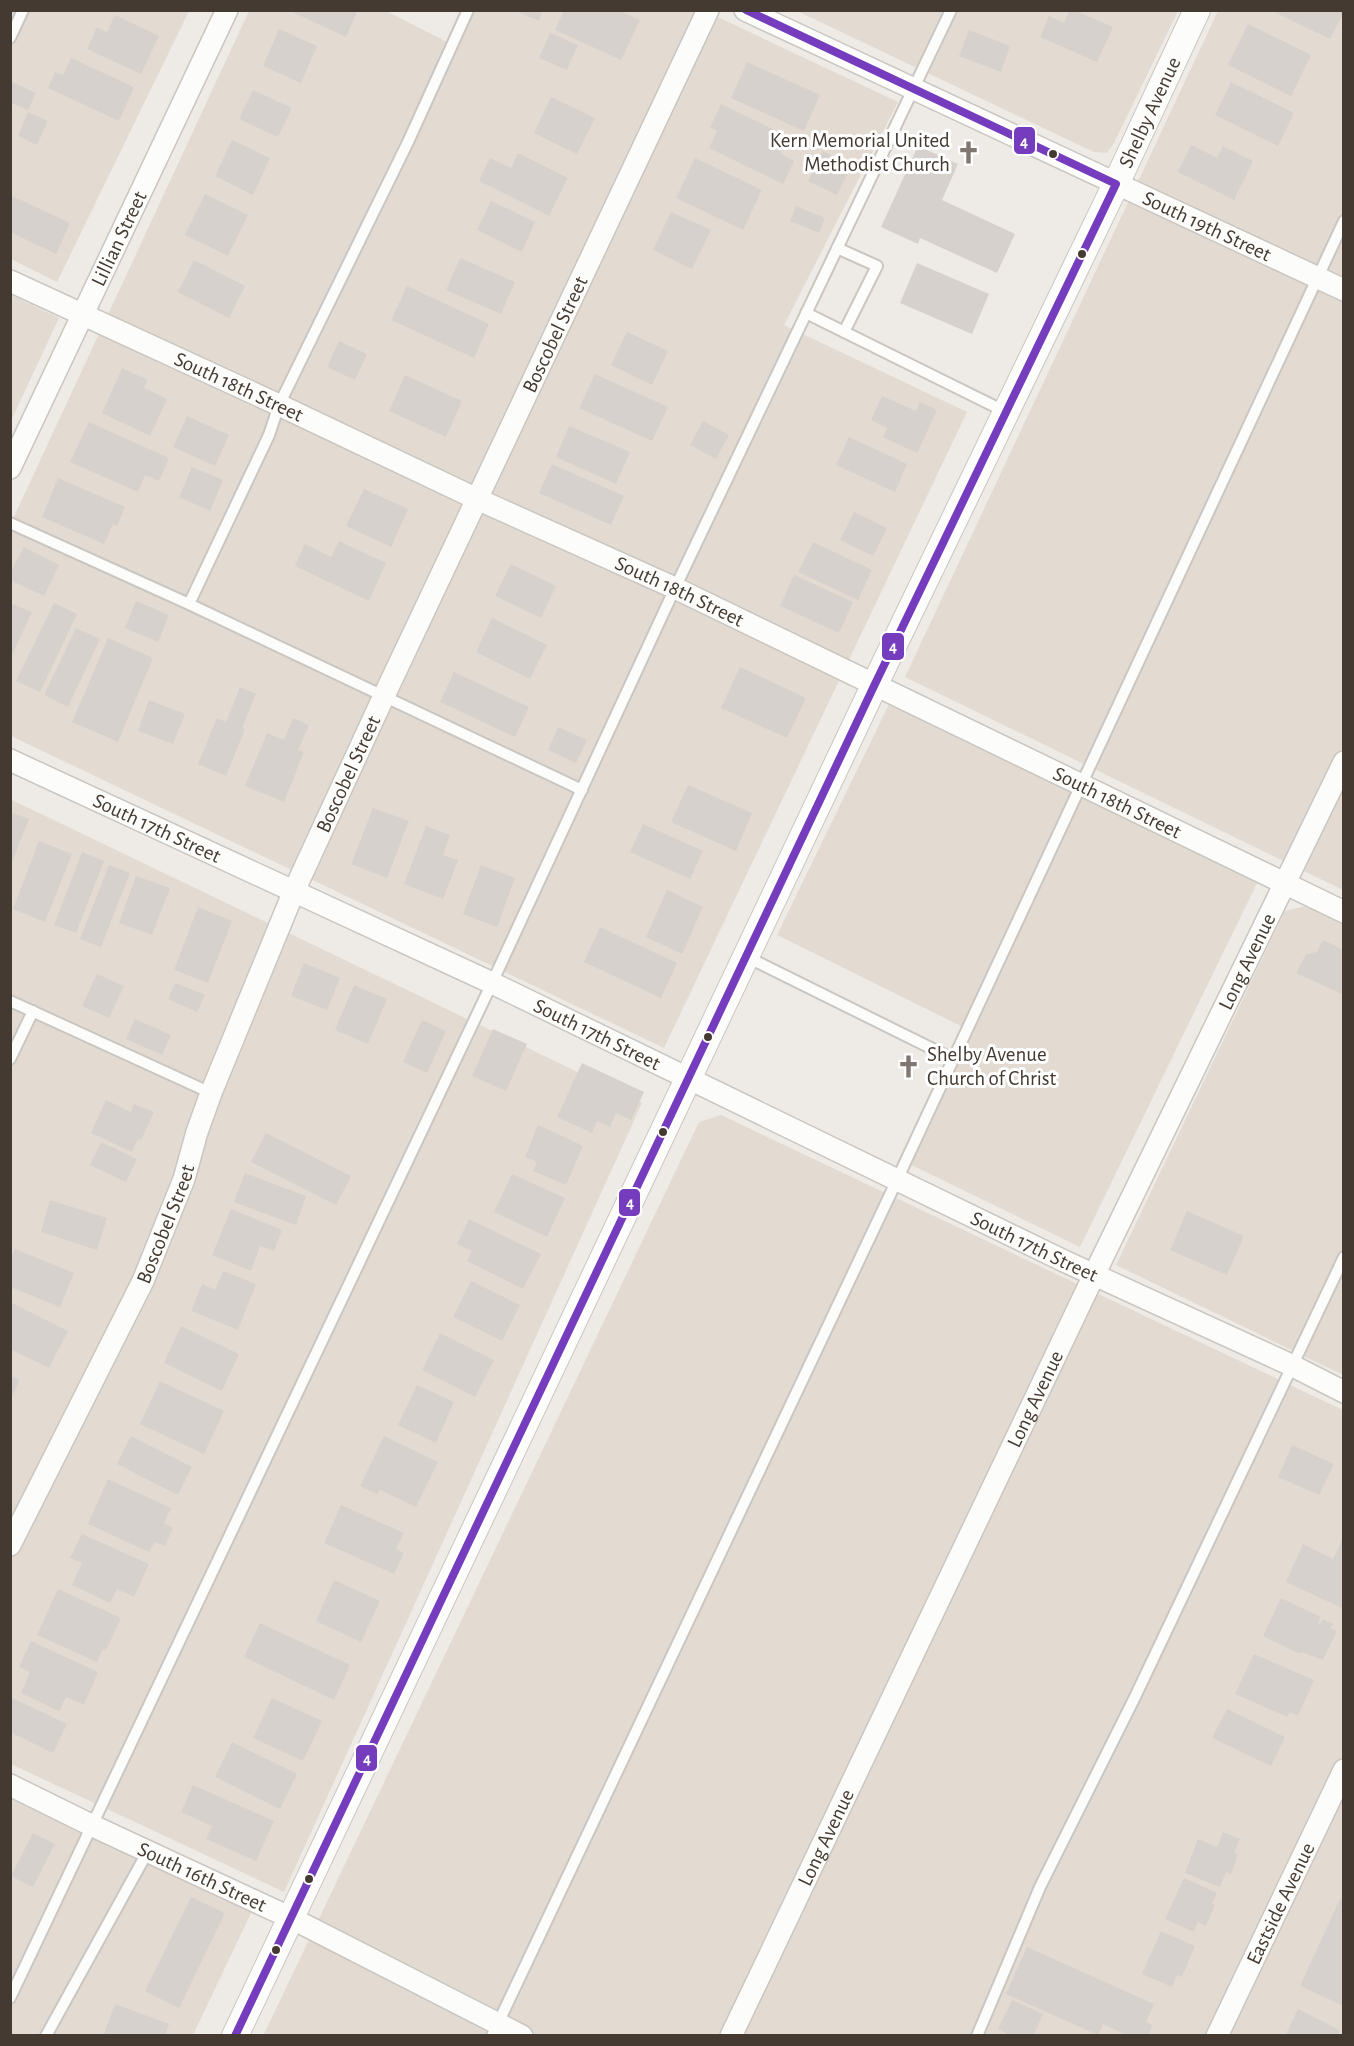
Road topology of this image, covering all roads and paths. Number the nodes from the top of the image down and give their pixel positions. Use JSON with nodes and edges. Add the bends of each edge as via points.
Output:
{"nodes":[{"id":1,"x":23,"y":10,"type":"edge"},
{"id":2,"x":227,"y":10,"type":"edge"},
{"id":3,"x":468,"y":10,"type":"edge"},
{"id":4,"x":708,"y":10,"type":"edge"},
{"id":5,"x":746,"y":10,"type":"edge"},
{"id":6,"x":951,"y":10,"type":"edge"},
{"id":7,"x":1197,"y":10,"type":"edge"},
{"id":8,"x":10,"y":38,"type":"edge"},
{"id":9,"x":914,"y":89,"type":"junction"},
{"id":10,"x":1116,"y":184,"type":"junction"},
{"id":11,"x":1344,"y":221,"type":"edge"},
{"id":12,"x":837,"y":248,"type":"junction"},
{"id":13,"x":1317,"y":277,"type":"junction"},
{"id":14,"x":10,"y":281,"type":"edge"},
{"id":15,"x":1344,"y":290,"type":"edge"},
{"id":16,"x":806,"y":313,"type":"junction"},
{"id":17,"x":82,"y":315,"type":"junction"},
{"id":18,"x":844,"y":332,"type":"junction"},
{"id":19,"x":279,"y":405,"type":"junction"},
{"id":20,"x":1006,"y":412,"type":"junction"},
{"id":21,"x":10,"y":468,"type":"edge"},
{"id":22,"x":477,"y":500,"type":"junction"},
{"id":23,"x":10,"y":523,"type":"edge"},
{"id":24,"x":675,"y":588,"type":"junction"},
{"id":25,"x":189,"y":604,"type":"junction"},
{"id":26,"x":874,"y":686,"type":"junction"},
{"id":27,"x":383,"y":698,"type":"junction"},
{"id":28,"x":10,"y":760,"type":"edge"},
{"id":29,"x":1344,"y":762,"type":"edge"},
{"id":30,"x":1080,"y":785,"type":"junction"},
{"id":31,"x":582,"y":790,"type":"junction"},
{"id":32,"x":1285,"y":883,"type":"junction"},
{"id":33,"x":294,"y":891,"type":"junction"},
{"id":34,"x":1344,"y":912,"type":"edge"},
{"id":35,"x":747,"y":956,"type":"junction"},
{"id":36,"x":492,"y":983,"type":"junction"},
{"id":37,"x":10,"y":1001,"type":"edge"},
{"id":38,"x":33,"y":1011,"type":"junction"},
{"id":39,"x":10,"y":1059,"type":"edge"},
{"id":40,"x":953,"y":1059,"type":"junction"},
{"id":41,"x":689,"y":1078,"type":"junction"},
{"id":42,"x":211,"y":1093,"type":"junction"},
{"id":43,"x":897,"y":1180,"type":"junction"},
{"id":44,"x":1344,"y":1257,"type":"edge"},
{"id":45,"x":1094,"y":1275,"type":"junction"},
{"id":46,"x":1291,"y":1365,"type":"junction"},
{"id":47,"x":1344,"y":1392,"type":"edge"},
{"id":48,"x":10,"y":1545,"type":"edge"},
{"id":49,"x":1344,"y":1770,"type":"edge"},
{"id":50,"x":10,"y":1785,"type":"edge"},
{"id":51,"x":93,"y":1826,"type":"junction"},
{"id":52,"x":148,"y":1851,"type":"junction"},
{"id":53,"x":291,"y":1918,"type":"junction"},
{"id":54,"x":10,"y":1998,"type":"edge"},
{"id":55,"x":495,"y":2030,"type":"edge"},
{"id":56,"x":45,"y":2036,"type":"edge"},
{"id":57,"x":236,"y":2036,"type":"edge"},
{"id":58,"x":522,"y":2036,"type":"edge"},
{"id":59,"x":731,"y":2036,"type":"edge"},
{"id":60,"x":977,"y":2036,"type":"edge"},
{"id":61,"x":1217,"y":2036,"type":"edge"}],
"edges":[{"from":1,"to":8,"type":"lane"},
{"from":2,"to":17,"type":"street","name":"Lillian Street"},
{"from":3,"to":19,"type":"lane"},
{"from":4,"to":22,"type":"street","name":"Boscobel Street"},
{"from":5,"to":9,"type":"street","name":"South 19th Street"},
{"from":6,"to":9,"type":"lane"},
{"from":7,"to":10,"type":"street","name":"Shelby Avenue"},
{"from":9,"to":10,"type":"street","name":"South 19th Street"},
{"from":9,"to":12,"type":"lane"},
{"from":10,"to":13,"type":"street","name":"South 19th Street"},
{"from":10,"to":20,"type":"street","name":"Shelby Avenue"},
{"from":11,"to":13,"type":"lane"},
{"from":12,"to":16,"type":"lane"},
{"from":12,"to":18,"type":"lane","via":[[877,266]]},
{"from":13,"to":15,"type":"street","name":"South 19th Street"},
{"from":13,"to":30,"type":"lane"},
{"from":14,"to":17,"type":"street","name":"South 18th Street"},
{"from":16,"to":18,"type":"lane"},
{"from":16,"to":24,"type":"lane"},
{"from":17,"to":19,"type":"street","name":"South 18th Street"},
{"from":17,"to":21,"type":"street","name":"Lillian Street"},
{"from":18,"to":20,"type":"lane"},
{"from":19,"to":22,"type":"street","name":"South 18th Street"},
{"from":19,"to":25,"type":"lane","via":[[269,435]]},
{"from":20,"to":26,"type":"street","name":"Shelby Avenue"},
{"from":22,"to":24,"type":"street","name":"South 18th Street"},
{"from":22,"to":27,"type":"street","name":"Boscobel Street"},
{"from":23,"to":25,"type":"lane"},
{"from":24,"to":26,"type":"street","name":"South 18th Street"},
{"from":24,"to":31,"type":"lane"},
{"from":25,"to":27,"type":"lane"},
{"from":26,"to":30,"type":"street","name":"South 18th Street"},
{"from":26,"to":35,"type":"street","name":"Shelby Avenue"},
{"from":27,"to":31,"type":"lane"},
{"from":27,"to":33,"type":"street","name":"Boscobel Street"},
{"from":28,"to":33,"type":"street","name":"South 17th Street"},
{"from":29,"to":32,"type":"street","name":"Long Avenue"},
{"from":30,"to":32,"type":"street","name":"South 18th Street"},
{"from":30,"to":40,"type":"lane"},
{"from":31,"to":36,"type":"lane"},
{"from":32,"to":34,"type":"street","name":"South 18th Street"},
{"from":32,"to":45,"type":"street","name":"Long Avenue"},
{"from":33,"to":36,"type":"street","name":"South 17th Street"},
{"from":33,"to":42,"type":"street","name":"Boscobel Street"},
{"from":35,"to":40,"type":"lane"},
{"from":35,"to":41,"type":"street","name":"Shelby Avenue"},
{"from":36,"to":41,"type":"street","name":"South 17th Street"},
{"from":36,"to":51,"type":"lane"},
{"from":37,"to":38,"type":"lane"},
{"from":38,"to":39,"type":"lane"},
{"from":38,"to":42,"type":"lane"},
{"from":40,"to":43,"type":"lane"},
{"from":41,"to":43,"type":"street","name":"South 17th Street"},
{"from":41,"to":53,"type":"street","name":"Shelby Avenue"},
{"from":42,"to":48,"type":"street","name":"Boscobel Street","via":[[183,1179],[142,1281]]},
{"from":43,"to":45,"type":"street","name":"South 17th Street"},
{"from":43,"to":55,"type":"lane"},
{"from":44,"to":46,"type":"lane"},
{"from":45,"to":46,"type":"street","name":"South 17th Street"},
{"from":45,"to":59,"type":"street","name":"Long Avenue"},
{"from":46,"to":47,"type":"street","name":"South 17th Street"},
{"from":46,"to":60,"type":"lane","via":[[1134,1699],[1040,1887]]},
{"from":49,"to":61,"type":"street","name":"Eastside Avenue"},
{"from":50,"to":51,"type":"street","name":"South 16th Street"},
{"from":51,"to":52,"type":"street","name":"South 16th Street"},
{"from":51,"to":54,"type":"lane"},
{"from":52,"to":53,"type":"street","name":"South 16th Street"},
{"from":52,"to":56,"type":"lane"},
{"from":53,"to":55,"type":"street","name":"South 16th Street"},
{"from":53,"to":57,"type":"street","name":"Shelby Avenue"},
{"from":55,"to":58,"type":"street","name":"South 16th Street"}]}
